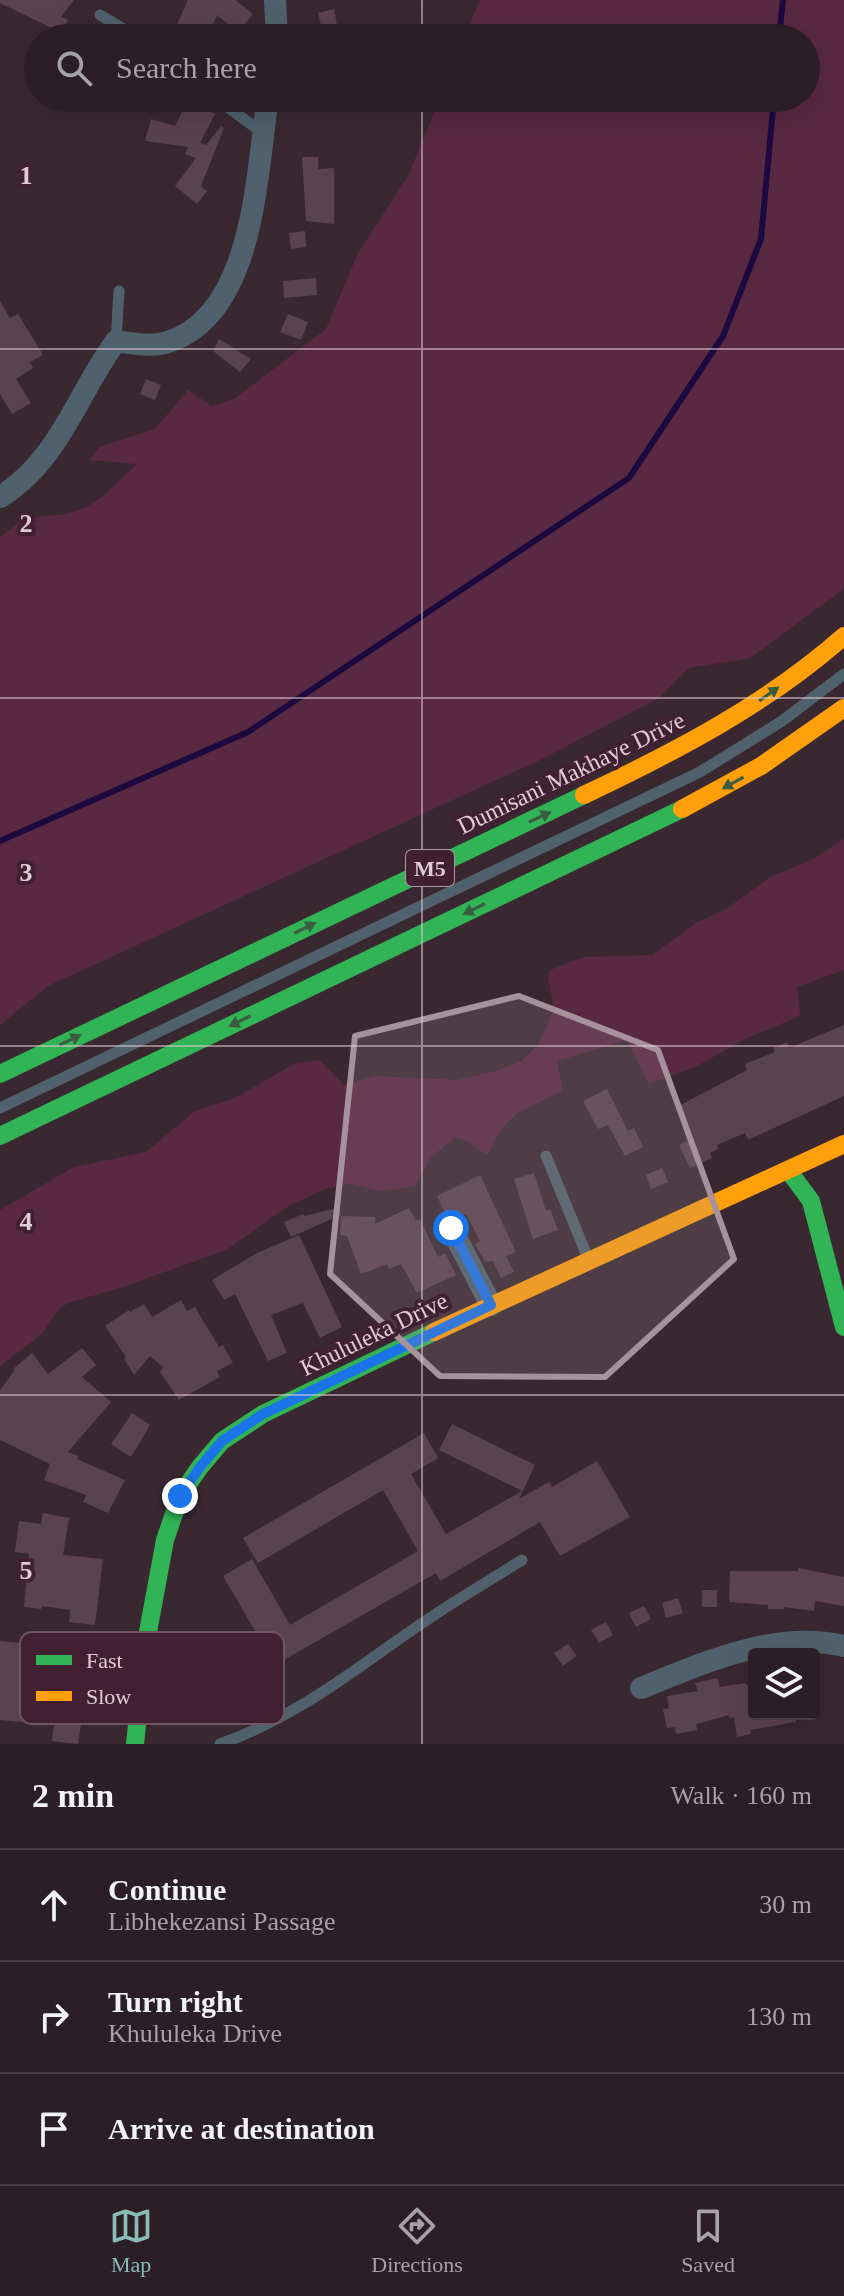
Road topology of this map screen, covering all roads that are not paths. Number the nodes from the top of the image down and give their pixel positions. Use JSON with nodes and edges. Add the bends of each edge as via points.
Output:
{"nodes":[{"id":1,"x":275,"y":0,"type":"edge"},
{"id":2,"x":100,"y":15,"type":"dead end"},
{"id":3,"x":115,"y":24,"type":"edge"},
{"id":4,"x":276,"y":24,"type":"edge"},
{"id":5,"x":234,"y":112,"type":"edge"},
{"id":6,"x":266,"y":112,"type":"edge"},
{"id":7,"x":263,"y":133,"type":"junction"},
{"id":8,"x":119,"y":291,"type":"dead end"},
{"id":9,"x":116,"y":341,"type":"junction"},
{"id":10,"x":0,"y":497,"type":"edge"},
{"id":11,"x":844,"y":636,"type":"edge"},
{"id":12,"x":844,"y":674,"type":"edge"},
{"id":13,"x":844,"y":708,"type":"edge"},
{"id":14,"x":0,"y":1074,"type":"edge"},
{"id":15,"x":0,"y":1108,"type":"edge"},
{"id":16,"x":0,"y":1136,"type":"edge"},
{"id":17,"x":844,"y":1144,"type":"edge"},
{"id":18,"x":546,"y":1156,"type":"dead end"},
{"id":19,"x":788,"y":1170,"type":"junction"},
{"id":20,"x":451,"y":1228,"type":"dead end"},
{"id":21,"x":589,"y":1262,"type":"junction"},
{"id":22,"x":491,"y":1305,"type":"junction"},
{"id":23,"x":844,"y":1327,"type":"edge"},
{"id":24,"x":522,"y":1560,"type":"dead end"},
{"id":25,"x":148,"y":1632,"type":"edge"},
{"id":26,"x":844,"y":1646,"type":"edge"},
{"id":27,"x":641,"y":1688,"type":"dead end"},
{"id":28,"x":284,"y":1716,"type":"edge"},
{"id":29,"x":137,"y":1724,"type":"edge"},
{"id":30,"x":266,"y":1724,"type":"edge"},
{"id":31,"x":135,"y":1744,"type":"edge"},
{"id":32,"x":220,"y":1744,"type":"edge"}],
"edges":[{"from":1,"to":4,"type":"street"},
{"from":2,"to":3,"type":"lane"},
{"from":5,"to":7,"type":"lane"},
{"from":6,"to":7,"type":"street"},
{"from":7,"to":9,"type":"street","via":[[248,234],[219,304],[192,330],[163,344]]},
{"from":8,"to":9,"type":"lane"},
{"from":9,"to":10,"type":"street","via":[[44,460]]},
{"from":14,"to":11,"type":"main road","name":"Dumisani Makhaye Drive","number":"M5","one_way":true,"via":[[653,762],[767,696]]},
{"from":12,"to":15,"type":"lane","via":[[700,772]]},
{"from":13,"to":16,"type":"main road","number":"M5","one_way":true,"via":[[709,796]]},
{"from":17,"to":19,"type":"main road","name":"Khululeka Drive"},
{"from":18,"to":21,"type":"lane"},
{"from":19,"to":21,"type":"main road","name":"Khululeka Drive"},
{"from":19,"to":23,"type":"main road","via":[[811,1201]]},
{"from":20,"to":22,"type":"street"},
{"from":21,"to":22,"type":"main road","name":"Khululeka Drive"},
{"from":22,"to":25,"type":"main road","name":"Khululeka Drive","via":[[263,1414],[222,1441],[180,1496],[165,1540]]},
{"from":24,"to":28,"type":"lane"},
{"from":26,"to":27,"type":"street","via":[[795,1643],[758,1648]]},
{"from":29,"to":31,"type":"main road","name":"Khululeka Drive"},
{"from":30,"to":32,"type":"lane"}]}
